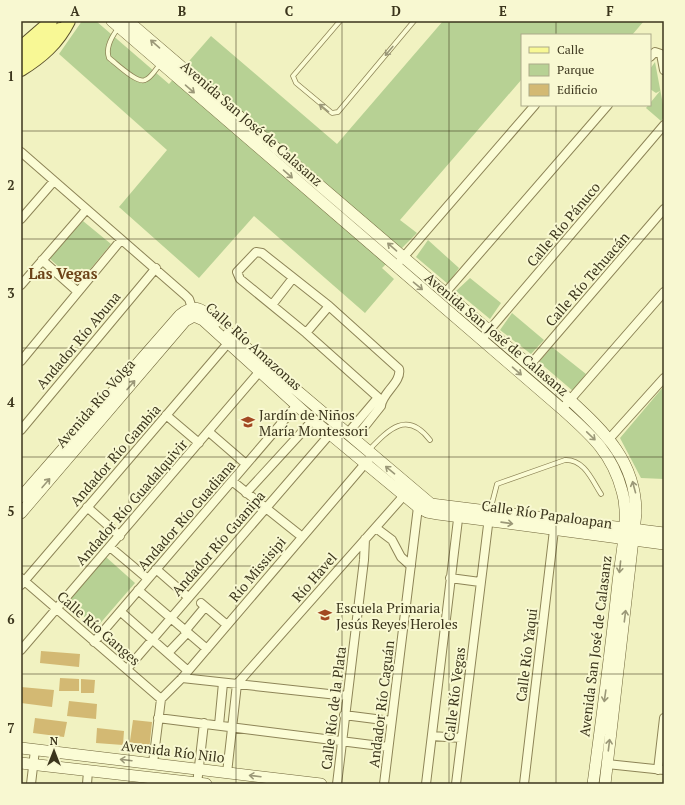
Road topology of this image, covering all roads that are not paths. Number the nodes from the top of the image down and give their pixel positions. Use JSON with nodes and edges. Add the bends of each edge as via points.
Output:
{"nodes":[{"id":1,"x":50,"y":21,"type":"edge"},
{"id":2,"x":69,"y":21,"type":"edge"},
{"id":3,"x":128,"y":21,"type":"edge"},
{"id":4,"x":340,"y":21,"type":"edge"},
{"id":5,"x":414,"y":21,"type":"edge"},
{"id":6,"x":118,"y":23,"type":"edge"},
{"id":7,"x":21,"y":39,"type":"edge"},
{"id":8,"x":21,"y":47,"type":"edge"},
{"id":9,"x":651,"y":56,"type":"edge"},
{"id":10,"x":21,"y":58,"type":"edge"},
{"id":11,"x":164,"y":59,"type":"junction"},
{"id":12,"x":21,"y":70,"type":"edge"},
{"id":13,"x":664,"y":70,"type":"edge"},
{"id":14,"x":534,"y":106,"type":"edge"},
{"id":15,"x":607,"y":106,"type":"edge"},
{"id":16,"x":664,"y":125,"type":"edge"},
{"id":17,"x":21,"y":152,"type":"edge"},
{"id":18,"x":54,"y":181,"type":"junction"},
{"id":19,"x":319,"y":184,"type":"junction"},
{"id":20,"x":311,"y":194,"type":"junction"},
{"id":21,"x":664,"y":209,"type":"edge"},
{"id":22,"x":86,"y":210,"type":"junction"},
{"id":23,"x":21,"y":219,"type":"edge"},
{"id":24,"x":121,"y":240,"type":"junction"},
{"id":25,"x":404,"y":257,"type":"junction"},
{"id":26,"x":42,"y":260,"type":"junction"},
{"id":27,"x":395,"y":267,"type":"junction"},
{"id":28,"x":156,"y":268,"type":"junction"},
{"id":29,"x":293,"y":278,"type":"junction"},
{"id":30,"x":21,"y":285,"type":"edge"},
{"id":31,"x":78,"y":292,"type":"junction"},
{"id":32,"x":664,"y":292,"type":"edge"},
{"id":33,"x":445,"y":293,"type":"junction"},
{"id":34,"x":272,"y":305,"type":"junction"},
{"id":35,"x":329,"y":306,"type":"junction"},
{"id":36,"x":193,"y":312,"type":"junction"},
{"id":37,"x":489,"y":330,"type":"junction"},
{"id":38,"x":306,"y":333,"type":"junction"},
{"id":39,"x":481,"y":340,"type":"junction"},
{"id":40,"x":229,"y":342,"type":"junction"},
{"id":41,"x":21,"y":360,"type":"edge"},
{"id":42,"x":530,"y":365,"type":"junction"},
{"id":43,"x":260,"y":371,"type":"junction"},
{"id":44,"x":664,"y":378,"type":"edge"},
{"id":45,"x":290,"y":392,"type":"junction"},
{"id":46,"x":381,"y":400,"type":"junction"},
{"id":47,"x":570,"y":400,"type":"junction"},
{"id":48,"x":297,"y":405,"type":"junction"},
{"id":49,"x":562,"y":410,"type":"junction"},
{"id":50,"x":166,"y":416,"type":"junction"},
{"id":51,"x":313,"y":420,"type":"junction"},
{"id":52,"x":21,"y":430,"type":"edge"},
{"id":53,"x":209,"y":432,"type":"junction"},
{"id":54,"x":330,"y":434,"type":"junction"},
{"id":55,"x":350,"y":437,"type":"junction"},
{"id":56,"x":610,"y":438,"type":"junction"},
{"id":57,"x":430,"y":440,"type":"dead end"},
{"id":58,"x":199,"y":443,"type":"junction"},
{"id":59,"x":368,"y":457,"type":"junction"},
{"id":60,"x":246,"y":464,"type":"junction"},
{"id":61,"x":232,"y":481,"type":"junction"},
{"id":62,"x":407,"y":492,"type":"junction"},
{"id":63,"x":246,"y":493,"type":"junction"},
{"id":64,"x":601,"y":494,"type":"dead end"},
{"id":65,"x":21,"y":497,"type":"edge"},
{"id":66,"x":86,"y":507,"type":"junction"},
{"id":67,"x":425,"y":508,"type":"junction"},
{"id":68,"x":265,"y":509,"type":"junction"},
{"id":69,"x":21,"y":512,"type":"edge"},
{"id":70,"x":459,"y":512,"type":"junction"},
{"id":71,"x":489,"y":516,"type":"junction"},
{"id":72,"x":376,"y":528,"type":"junction"},
{"id":73,"x":635,"y":529,"type":"junction"},
{"id":74,"x":554,"y":530,"type":"junction"},
{"id":75,"x":664,"y":533,"type":"edge"},
{"id":76,"x":120,"y":536,"type":"junction"},
{"id":77,"x":301,"y":536,"type":"junction"},
{"id":78,"x":627,"y":536,"type":"junction"},
{"id":79,"x":365,"y":540,"type":"junction"},
{"id":80,"x":664,"y":544,"type":"edge"},
{"id":81,"x":110,"y":547,"type":"junction"},
{"id":82,"x":410,"y":566,"type":"junction"},
{"id":83,"x":156,"y":569,"type":"junction"},
{"id":84,"x":450,"y":578,"type":"junction"},
{"id":85,"x":148,"y":579,"type":"junction"},
{"id":86,"x":22,"y":581,"type":"edge"},
{"id":87,"x":480,"y":582,"type":"junction"},
{"id":88,"x":138,"y":590,"type":"junction"},
{"id":89,"x":188,"y":597,"type":"junction"},
{"id":90,"x":56,"y":608,"type":"junction"},
{"id":91,"x":120,"y":612,"type":"junction"},
{"id":92,"x":170,"y":619,"type":"junction"},
{"id":93,"x":227,"y":625,"type":"junction"},
{"id":94,"x":186,"y":632,"type":"junction"},
{"id":95,"x":152,"y":639,"type":"junction"},
{"id":96,"x":94,"y":642,"type":"junction"},
{"id":97,"x":207,"y":649,"type":"junction"},
{"id":98,"x":21,"y":650,"type":"edge"},
{"id":99,"x":168,"y":653,"type":"junction"},
{"id":100,"x":127,"y":669,"type":"junction"},
{"id":101,"x":188,"y":671,"type":"junction"},
{"id":102,"x":182,"y":678,"type":"junction"},
{"id":103,"x":223,"y":682,"type":"junction"},
{"id":104,"x":237,"y":684,"type":"junction"},
{"id":105,"x":347,"y":696,"type":"junction"},
{"id":106,"x":161,"y":699,"type":"junction"},
{"id":107,"x":344,"y":715,"type":"junction"},
{"id":108,"x":158,"y":718,"type":"junction"},
{"id":109,"x":664,"y":718,"type":"edge"},
{"id":110,"x":391,"y":721,"type":"junction"},
{"id":111,"x":204,"y":723,"type":"junction"},
{"id":112,"x":219,"y":725,"type":"junction"},
{"id":113,"x":232,"y":726,"type":"junction"},
{"id":114,"x":432,"y":736,"type":"junction"},
{"id":115,"x":462,"y":738,"type":"junction"},
{"id":116,"x":342,"y":740,"type":"junction"},
{"id":117,"x":388,"y":747,"type":"junction"},
{"id":118,"x":21,"y":748,"type":"edge"},
{"id":119,"x":35,"y":750,"type":"junction"},
{"id":120,"x":21,"y":762,"type":"edge"},
{"id":121,"x":153,"y":763,"type":"junction"},
{"id":122,"x":34,"y":764,"type":"junction"},
{"id":123,"x":607,"y":764,"type":"junction"},
{"id":124,"x":199,"y":770,"type":"junction"},
{"id":125,"x":661,"y":770,"type":"edge"},
{"id":126,"x":88,"y":771,"type":"junction"},
{"id":127,"x":227,"y":773,"type":"junction"},
{"id":128,"x":142,"y":780,"type":"edge"},
{"id":129,"x":31,"y":784,"type":"edge"},
{"id":130,"x":87,"y":784,"type":"edge"},
{"id":131,"x":200,"y":784,"type":"edge"},
{"id":132,"x":321,"y":784,"type":"edge"},
{"id":133,"x":337,"y":784,"type":"edge"},
{"id":134,"x":384,"y":784,"type":"edge"},
{"id":135,"x":426,"y":784,"type":"edge"},
{"id":136,"x":456,"y":784,"type":"edge"},
{"id":137,"x":524,"y":784,"type":"edge"},
{"id":138,"x":593,"y":784,"type":"edge"},
{"id":139,"x":605,"y":784,"type":"edge"}],
"edges":[{"from":1,"to":7,"type":"main road"},
{"from":1,"to":8,"type":"main road"},
{"from":2,"to":10,"type":"main road"},
{"from":2,"to":12,"type":"main road","via":[[50,50]]},
{"from":11,"to":3,"type":"street","name":"Avenida San José de Calasanz","one_way":true},
{"from":5,"to":4,"type":"lane","one_way":true,"via":[[338,112],[332,113],[296,83],[293,76]]},
{"from":6,"to":11,"type":"street","name":"Avenida San José de Calasanz"},
{"from":6,"to":11,"type":"lane","via":[[108,48],[109,58],[132,76],[143,81],[147,80]]},
{"from":9,"to":13,"type":"street","via":[[658,52],[662,57]]},
{"from":11,"to":19,"type":"street","name":"Avenida San José de Calasanz"},
{"from":11,"to":20,"type":"street","name":"Avenida San José de Calasanz","one_way":true},
{"from":14,"to":25,"type":"street"},
{"from":15,"to":33,"type":"street"},
{"from":16,"to":37,"type":"street","name":"Calle Río Pánuco"},
{"from":17,"to":18,"type":"street","name":"Calle Río Amazonas"},
{"from":18,"to":22,"type":"street","name":"Calle Río Amazonas"},
{"from":18,"to":23,"type":"street"},
{"from":19,"to":20,"type":"street"},
{"from":25,"to":19,"type":"street","name":"Avenida San José de Calasanz","one_way":true},
{"from":20,"to":27,"type":"street","name":"Avenida San José de Calasanz"},
{"from":21,"to":42,"type":"street","name":"Calle Río Tehuacán"},
{"from":22,"to":24,"type":"street","name":"Calle Río Amazonas"},
{"from":22,"to":26,"type":"street"},
{"from":24,"to":28,"type":"street","name":"Calle Río Amazonas"},
{"from":24,"to":31,"type":"street"},
{"from":25,"to":27,"type":"street"},
{"from":25,"to":33,"type":"street","name":"Avenida San José de Calasanz"},
{"from":26,"to":30,"type":"street"},
{"from":26,"to":31,"type":"street"},
{"from":27,"to":39,"type":"street","name":"Avenida San José de Calasanz","one_way":true},
{"from":28,"to":36,"type":"street","name":"Calle Río Amazonas","via":[[185,294]]},
{"from":28,"to":52,"type":"street","name":"Andador Río Abuna"},
{"from":29,"to":34,"type":"street"},
{"from":29,"to":34,"type":"street","via":[[259,252],[249,258],[237,272],[240,279]]},
{"from":29,"to":35,"type":"street"},
{"from":31,"to":41,"type":"street"},
{"from":32,"to":47,"type":"street"},
{"from":33,"to":37,"type":"street","name":"Avenida San José de Calasanz"},
{"from":34,"to":38,"type":"street"},
{"from":35,"to":38,"type":"street"},
{"from":35,"to":46,"type":"street","via":[[399,369],[400,375]]},
{"from":36,"to":40,"type":"street","name":"Calle Río Amazonas"},
{"from":36,"to":45,"type":"street","name":"Calle Río Amazonas","via":[[202,310]]},
{"from":36,"to":65,"type":"street","name":"Avenida Río Volga","via":[[180,315]]},
{"from":69,"to":36,"type":"street","name":"Avenida Río Volga","one_way":true},
{"from":37,"to":39,"type":"street","name":"Calle Río Pánuco"},
{"from":37,"to":42,"type":"street","name":"Avenida San José de Calasanz"},
{"from":38,"to":46,"type":"street"},
{"from":39,"to":49,"type":"street","name":"Avenida San José de Calasanz","one_way":true},
{"from":40,"to":43,"type":"street","name":"Calle Río Amazonas"},
{"from":40,"to":50,"type":"street","name":"Andador Río Gambia"},
{"from":42,"to":47,"type":"street","name":"Avenida San José de Calasanz"},
{"from":43,"to":45,"type":"street","name":"Calle Río Amazonas"},
{"from":43,"to":53,"type":"street","name":"Andador Río Guadalquivir"},
{"from":44,"to":56,"type":"street"},
{"from":45,"to":48,"type":"street","name":"Calle Río Amazonas"},
{"from":45,"to":55,"type":"street","name":"Calle Río Amazonas"},
{"from":46,"to":55,"type":"street","via":[[381,406]]},
{"from":47,"to":49,"type":"street"},
{"from":47,"to":56,"type":"street","name":"Avenida San José de Calasanz"},
{"from":48,"to":51,"type":"street","name":"Calle Río Amazonas"},
{"from":48,"to":60,"type":"street","name":"Andador Río Guadiana"},
{"from":49,"to":78,"type":"street","name":"Avenida San José de Calasanz","one_way":true,"via":[[598,442],[613,464],[623,493]]},
{"from":50,"to":58,"type":"street"},
{"from":50,"to":66,"type":"street","name":"Andador Río Gambia"},
{"from":51,"to":54,"type":"street","name":"Calle Río Amazonas"},
{"from":51,"to":63,"type":"street"},
{"from":53,"to":58,"type":"street","name":"Andador Río Guadalquivir"},
{"from":53,"to":60,"type":"street"},
{"from":54,"to":59,"type":"street","name":"Calle Río Amazonas"},
{"from":54,"to":68,"type":"street","name":"Andador Río Guanipa"},
{"from":55,"to":59,"type":"street","name":"Calle Río Amazonas"},
{"from":73,"to":56,"type":"street","name":"Avenida San José de Calasanz","one_way":true,"via":[[636,502],[633,484]]},
{"from":57,"to":59,"type":"lane","via":[[421,429],[403,424],[383,435]]},
{"from":58,"to":76,"type":"street","name":"Andador Río Guadalquivir"},
{"from":59,"to":62,"type":"street","name":"Calle Río Amazonas"},
{"from":59,"to":77,"type":"street","name":"Río Missisipi"},
{"from":60,"to":61,"type":"street","name":"Andador Río Guadiana"},
{"from":61,"to":63,"type":"street"},
{"from":61,"to":83,"type":"street","name":"Andador Río Guadiana"},
{"from":62,"to":67,"type":"street","name":"Calle Río Amazonas"},
{"from":62,"to":72,"type":"street","name":"Río Havel"},
{"from":63,"to":68,"type":"street"},
{"from":64,"to":71,"type":"lane","via":[[582,465],[565,460],[497,484]]},
{"from":66,"to":76,"type":"street"},
{"from":66,"to":86,"type":"street","name":"Andador Río Gambia"},
{"from":67,"to":70,"type":"street","name":"Calle Río Papaloapan"},
{"from":67,"to":82,"type":"street","name":"Andador Río Caguán"},
{"from":68,"to":77,"type":"street"},
{"from":68,"to":89,"type":"street","name":"Andador Río Guanipa"},
{"from":70,"to":71,"type":"street","name":"Calle Río Papaloapan"},
{"from":70,"to":84,"type":"street"},
{"from":71,"to":74,"type":"street","name":"Calle Río Papaloapan","one_way":true},
{"from":71,"to":78,"type":"street","name":"Calle Río Papaloapan"},
{"from":71,"to":87,"type":"street","name":"Calle Río Vegas"},
{"from":72,"to":79,"type":"street","name":"Río Havel"},
{"from":72,"to":82,"type":"street","via":[[392,540],[401,557]]},
{"from":73,"to":75,"type":"street","name":"Calle Río Papaloapan"},
{"from":73,"to":78,"type":"street","name":"Calle Río Papaloapan"},
{"from":74,"to":78,"type":"street","name":"Calle Río Papaloapan"},
{"from":74,"to":137,"type":"street","name":"Calle Río Yaqui"},
{"from":76,"to":81,"type":"street","name":"Andador Río Guadalquivir"},
{"from":77,"to":93,"type":"street","name":"Río Missisipi"},
{"from":78,"to":80,"type":"street","name":"Calle Río Papaloapan"},
{"from":123,"to":78,"type":"street","name":"Avenida San José de Calasanz","one_way":true},
{"from":78,"to":138,"type":"street","name":"Avenida San José de Calasanz","one_way":true},
{"from":79,"to":104,"type":"street","name":"Río Havel"},
{"from":79,"to":105,"type":"street","name":"Calle Río de la Plata"},
{"from":81,"to":85,"type":"street"},
{"from":81,"to":90,"type":"street","name":"Andador Río Guadalquivir"},
{"from":82,"to":110,"type":"street","name":"Andador Río Caguán"},
{"from":83,"to":85,"type":"street","name":"Andador Río Guadiana"},
{"from":83,"to":89,"type":"street"},
{"from":84,"to":87,"type":"street"},
{"from":84,"to":114,"type":"street"},
{"from":85,"to":88,"type":"street","name":"Andador Río Guadiana"},
{"from":86,"to":90,"type":"street","name":"Calle Río Ganges"},
{"from":87,"to":115,"type":"street","name":"Calle Río Vegas"},
{"from":88,"to":91,"type":"street","name":"Andador Río Guadiana"},
{"from":88,"to":92,"type":"street"},
{"from":89,"to":92,"type":"street","name":"Andador Río Guanipa"},
{"from":90,"to":96,"type":"street","name":"Calle Río Ganges"},
{"from":90,"to":98,"type":"street","name":"Andador Río Guadalquivir"},
{"from":91,"to":95,"type":"street"},
{"from":91,"to":96,"type":"street","name":"Andador Río Guadiana"},
{"from":92,"to":94,"type":"street"},
{"from":92,"to":95,"type":"street","name":"Andador Río Guanipa"},
{"from":93,"to":94,"type":"street","via":[[203,605]]},
{"from":93,"to":97,"type":"street","name":"Río Missisipi"},
{"from":94,"to":97,"type":"street"},
{"from":94,"to":99,"type":"street"},
{"from":95,"to":99,"type":"street"},
{"from":95,"to":100,"type":"street","name":"Andador Río Guanipa"},
{"from":96,"to":100,"type":"street","name":"Calle Río Ganges"},
{"from":97,"to":101,"type":"street","name":"Río Missisipi"},
{"from":99,"to":101,"type":"street"},
{"from":100,"to":106,"type":"street","name":"Calle Río Ganges"},
{"from":101,"to":102,"type":"street","name":"Río Missisipi"},
{"from":102,"to":103,"type":"street"},
{"from":102,"to":106,"type":"street","name":"Río Missisipi"},
{"from":103,"to":104,"type":"street"},
{"from":103,"to":112,"type":"street"},
{"from":104,"to":105,"type":"street"},
{"from":104,"to":113,"type":"street"},
{"from":105,"to":107,"type":"street","name":"Calle Río de la Plata"},
{"from":106,"to":108,"type":"street"},
{"from":107,"to":110,"type":"street"},
{"from":107,"to":116,"type":"street","name":"Calle Río de la Plata"},
{"from":108,"to":111,"type":"street"},
{"from":108,"to":121,"type":"street"},
{"from":109,"to":125,"type":"street"},
{"from":110,"to":117,"type":"street","name":"Andador Río Caguán"},
{"from":111,"to":112,"type":"street"},
{"from":111,"to":124,"type":"street"},
{"from":112,"to":113,"type":"street"},
{"from":113,"to":116,"type":"street"},
{"from":113,"to":127,"type":"street"},
{"from":114,"to":115,"type":"street"},
{"from":114,"to":135,"type":"street"},
{"from":115,"to":136,"type":"street","name":"Calle Río Vegas"},
{"from":116,"to":117,"type":"street"},
{"from":116,"to":133,"type":"street","name":"Calle Río de la Plata"},
{"from":117,"to":134,"type":"street","name":"Andador Río Caguán"},
{"from":118,"to":119,"type":"street","name":"Avenida Río Nilo"},
{"from":121,"to":119,"type":"street","name":"Avenida Río Nilo","one_way":true},
{"from":119,"to":122,"type":"street"},
{"from":120,"to":122,"type":"street","name":"Avenida Río Nilo"},
{"from":121,"to":124,"type":"street","name":"Avenida Río Nilo"},
{"from":122,"to":126,"type":"street","name":"Avenida Río Nilo"},
{"from":122,"to":129,"type":"street"},
{"from":123,"to":125,"type":"street"},
{"from":123,"to":139,"type":"street","name":"Avenida San José de Calasanz"},
{"from":124,"to":127,"type":"street","name":"Avenida Río Nilo"},
{"from":124,"to":131,"type":"street"},
{"from":126,"to":128,"type":"street","name":"Avenida Río Nilo"},
{"from":126,"to":130,"type":"street"},
{"from":132,"to":127,"type":"street","name":"Avenida Río Nilo","one_way":true},
{"from":128,"to":131,"type":"street","name":"Avenida Río Nilo"}]}
